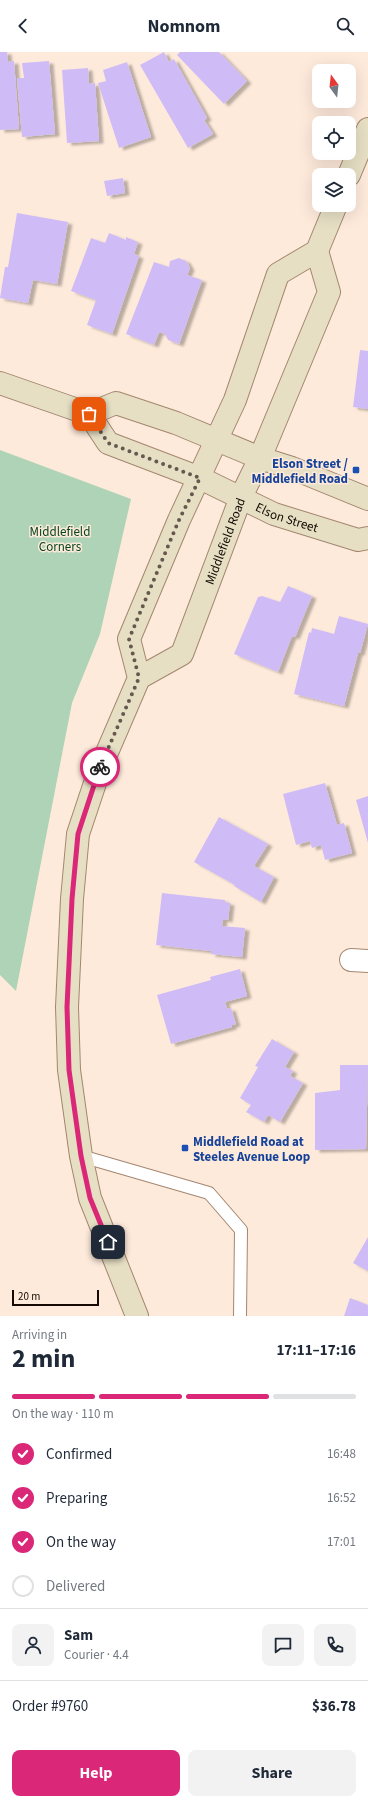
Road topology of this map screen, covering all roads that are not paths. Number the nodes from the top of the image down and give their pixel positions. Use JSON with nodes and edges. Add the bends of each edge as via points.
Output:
{"nodes":[{"id":1,"x":368,"y":129,"type":"edge"},
{"id":2,"x":352,"y":168,"type":"edge"},
{"id":3,"x":333,"y":212,"type":"edge"},
{"id":4,"x":317,"y":251,"type":"junction"},
{"id":5,"x":0,"y":383,"type":"edge"},
{"id":6,"x":89,"y":414,"type":"junction"},
{"id":7,"x":215,"y":440,"type":"junction"},
{"id":8,"x":260,"y":458,"type":"junction"},
{"id":9,"x":200,"y":478,"type":"junction"},
{"id":10,"x":241,"y":497,"type":"junction"},
{"id":11,"x":368,"y":499,"type":"edge"},
{"id":12,"x":368,"y":538,"type":"edge"},
{"id":13,"x":139,"y":678,"type":"junction"},
{"id":14,"x":81,"y":1156,"type":"junction"},
{"id":15,"x":137,"y":1316,"type":"edge"},
{"id":16,"x":240,"y":1316,"type":"edge"}],
"edges":[{"from":1,"to":2,"type":"main road"},
{"from":3,"to":4,"type":"main road"},
{"from":4,"to":7,"type":"main road","via":[[278,274],[235,400]]},
{"from":4,"to":8,"type":"main road","name":"Middlefield Road","via":[[329,292]]},
{"from":5,"to":6,"type":"main road"},
{"from":6,"to":7,"type":"main road","via":[[116,403],[176,423]]},
{"from":6,"to":9,"type":"main road","name":"Elson Street","via":[[108,443]]},
{"from":7,"to":8,"type":"main road"},
{"from":7,"to":9,"type":"main road"},
{"from":8,"to":10,"type":"main road","name":"Middlefield Road"},
{"from":8,"to":11,"type":"main road","via":[[292,468]]},
{"from":9,"to":10,"type":"main road","name":"Elson Street"},
{"from":9,"to":13,"type":"main road","via":[[179,520],[129,639]]},
{"from":10,"to":12,"type":"main road","name":"Elson Street","via":[[274,514],[358,540]]},
{"from":10,"to":13,"type":"main road","name":"Middlefield Road","via":[[182,654]]},
{"from":13,"to":14,"type":"main road","via":[[99,771],[78,834],[67,1007],[69,1070]]},
{"from":14,"to":15,"type":"main road","via":[[90,1198]]},
{"from":14,"to":16,"type":"lane","via":[[209,1193],[241,1230]]}]}
